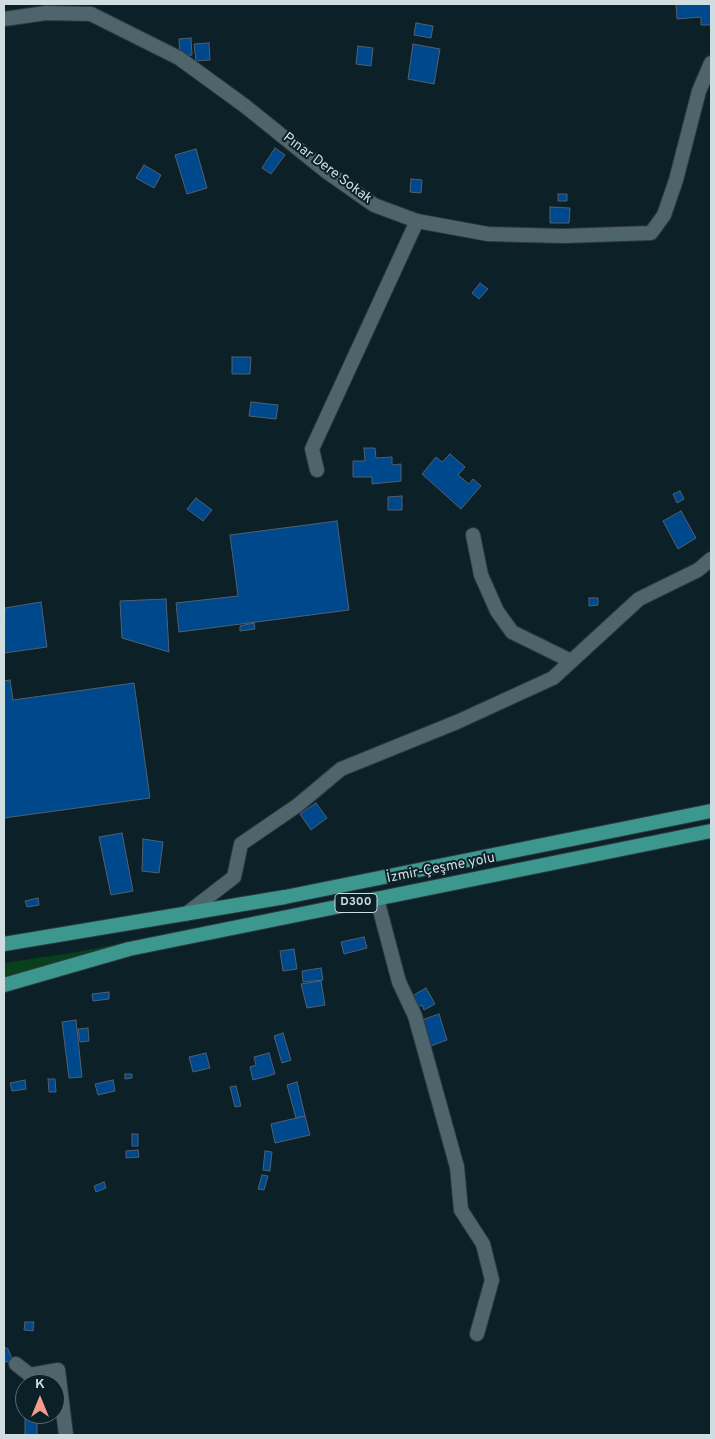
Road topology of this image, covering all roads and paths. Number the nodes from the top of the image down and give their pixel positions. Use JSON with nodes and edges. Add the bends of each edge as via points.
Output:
{"nodes":[{"id":1,"x":4,"y":19,"type":"edge"},
{"id":2,"x":711,"y":63,"type":"edge"},
{"id":3,"x":417,"y":220,"type":"junction"},
{"id":4,"x":317,"y":470,"type":"dead end"},
{"id":5,"x":472,"y":535,"type":"dead end"},
{"id":6,"x":711,"y":559,"type":"edge"},
{"id":7,"x":571,"y":661,"type":"junction"},
{"id":8,"x":711,"y":811,"type":"edge"},
{"id":9,"x":711,"y":831,"type":"edge"},
{"id":10,"x":377,"y":899,"type":"junction"},
{"id":11,"x":186,"y":914,"type":"junction"},
{"id":12,"x":4,"y":944,"type":"edge"},
{"id":13,"x":4,"y":985,"type":"edge"},
{"id":14,"x":477,"y":1334,"type":"dead end"},
{"id":15,"x":16,"y":1364,"type":"dead end"},
{"id":16,"x":66,"y":1435,"type":"edge"}],
"edges":[{"from":1,"to":3,"type":"street","name":"Pınar Dere Sokak","via":[[46,13],[92,14],[135,34],[179,58],[374,205]]},
{"from":2,"to":3,"type":"street","name":"Pınar Dere Sokak","via":[[699,91],[676,180],[664,214],[652,233],[488,234]]},
{"from":3,"to":4,"type":"street","via":[[312,449]]},
{"from":5,"to":7,"type":"street","via":[[481,575],[497,611],[512,632]]},
{"from":6,"to":7,"type":"street","via":[[698,570],[639,599]]},
{"from":7,"to":11,"type":"street","via":[[553,678],[342,769],[298,806],[241,844],[234,877]]},
{"from":8,"to":11,"type":"highway","name":"İzmir-Çeşme yolu","number":"D300"},
{"from":9,"to":10,"type":"highway","name":"İzmir-Çeşme yolu","number":"D300"},
{"from":10,"to":13,"type":"highway","name":"İzmir-Çeşme yolu","number":"D300","via":[[128,949]]},
{"from":10,"to":14,"type":"street","via":[[399,982],[414,1016],[457,1167],[461,1210],[483,1244],[492,1280]]},
{"from":11,"to":12,"type":"highway","name":"İzmir-Çeşme yolu","number":"D300"},
{"from":15,"to":16,"type":"street","via":[[30,1375],[58,1370]]}]}
